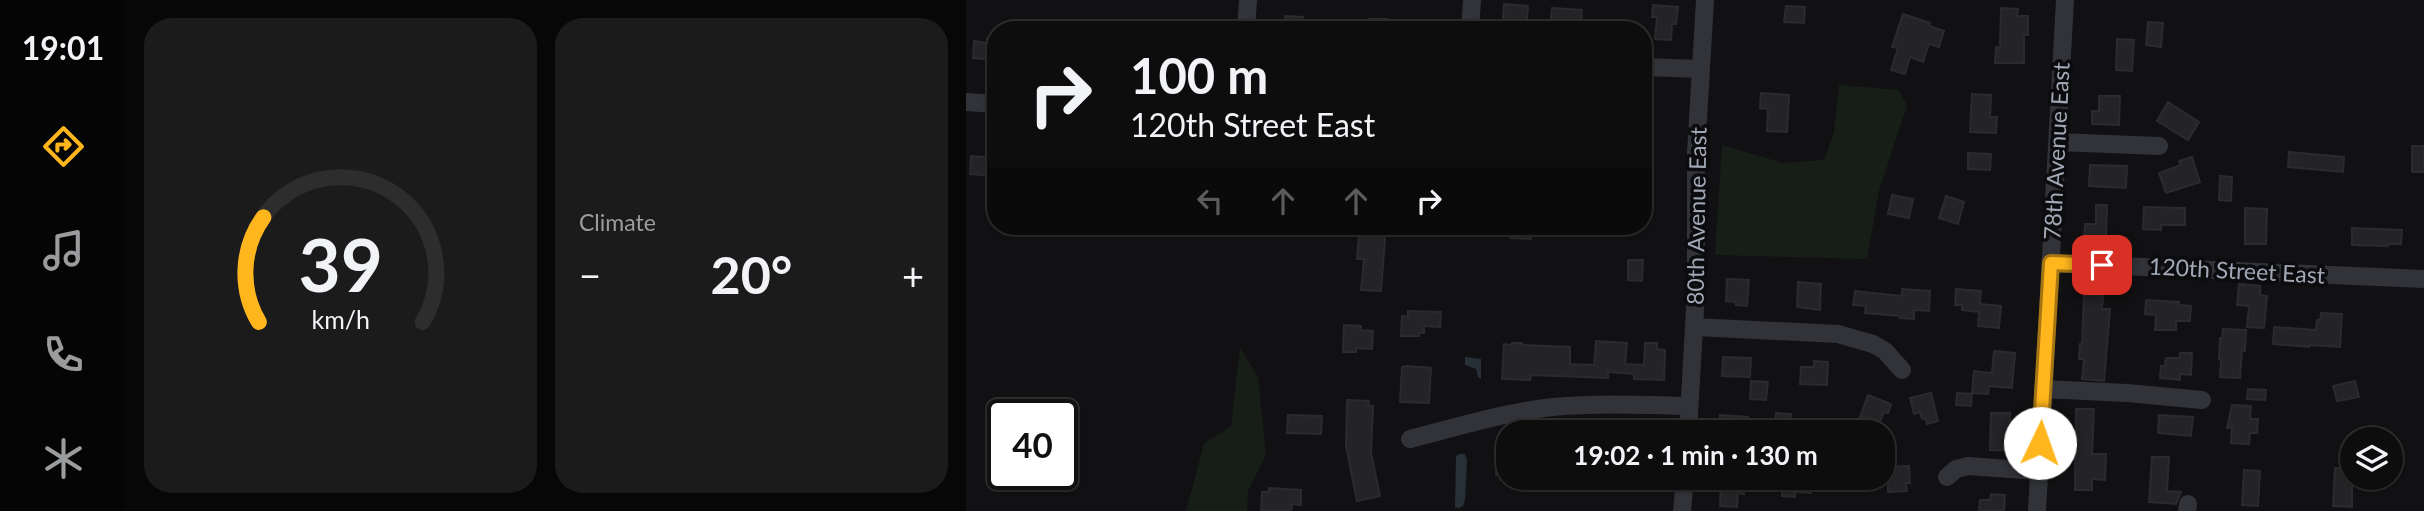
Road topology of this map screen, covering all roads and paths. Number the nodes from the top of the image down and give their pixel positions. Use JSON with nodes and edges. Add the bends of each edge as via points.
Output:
{"nodes":[{"id":1,"x":1248,"y":0,"type":"edge"},
{"id":2,"x":1472,"y":0,"type":"edge"},
{"id":3,"x":1705,"y":0,"type":"edge"},
{"id":4,"x":2065,"y":0,"type":"edge"},
{"id":5,"x":1247,"y":21,"type":"edge"},
{"id":6,"x":1471,"y":21,"type":"edge"},
{"id":7,"x":1652,"y":67,"type":"edge"},
{"id":8,"x":1701,"y":69,"type":"junction"},
{"id":9,"x":966,"y":103,"type":"edge"},
{"id":10,"x":987,"y":104,"type":"edge"},
{"id":11,"x":2058,"y":142,"type":"junction"},
{"id":12,"x":2159,"y":146,"type":"dead end"},
{"id":13,"x":2051,"y":263,"type":"junction"},
{"id":14,"x":2424,"y":279,"type":"edge"},
{"id":15,"x":1695,"y":327,"type":"junction"},
{"id":16,"x":1902,"y":370,"type":"dead end"},
{"id":17,"x":2043,"y":389,"type":"junction"},
{"id":18,"x":2202,"y":400,"type":"dead end"},
{"id":19,"x":1689,"y":406,"type":"junction"},
{"id":20,"x":1688,"y":420,"type":"edge"},
{"id":21,"x":1410,"y":439,"type":"dead end"},
{"id":22,"x":2039,"y":471,"type":"junction"},
{"id":23,"x":1947,"y":477,"type":"dead end"},
{"id":24,"x":1684,"y":490,"type":"edge"},
{"id":25,"x":1682,"y":511,"type":"edge"},
{"id":26,"x":2037,"y":511,"type":"edge"}],
"edges":[{"from":1,"to":5,"type":"street"},
{"from":2,"to":6,"type":"street"},
{"from":3,"to":8,"type":"street","name":"80th Avenue East"},
{"from":4,"to":11,"type":"street","name":"78th Avenue East"},
{"from":7,"to":8,"type":"street"},
{"from":8,"to":15,"type":"street","name":"80th Avenue East"},
{"from":9,"to":10,"type":"street"},
{"from":11,"to":12,"type":"street"},
{"from":11,"to":13,"type":"street","name":"78th Avenue East"},
{"from":13,"to":14,"type":"street","name":"120th Street East"},
{"from":13,"to":17,"type":"street","name":"78th Avenue East"},
{"from":15,"to":16,"type":"street","via":[[1838,334],[1873,344]]},
{"from":15,"to":19,"type":"street","name":"80th Avenue East"},
{"from":17,"to":18,"type":"street"},
{"from":17,"to":22,"type":"street","name":"78th Avenue East"},
{"from":19,"to":20,"type":"street","name":"80th Avenue East"},
{"from":19,"to":21,"type":"street","via":[[1550,408]]},
{"from":22,"to":23,"type":"street","via":[[1968,466]]},
{"from":22,"to":26,"type":"street","name":"78th Avenue East"},
{"from":24,"to":25,"type":"street"}]}
